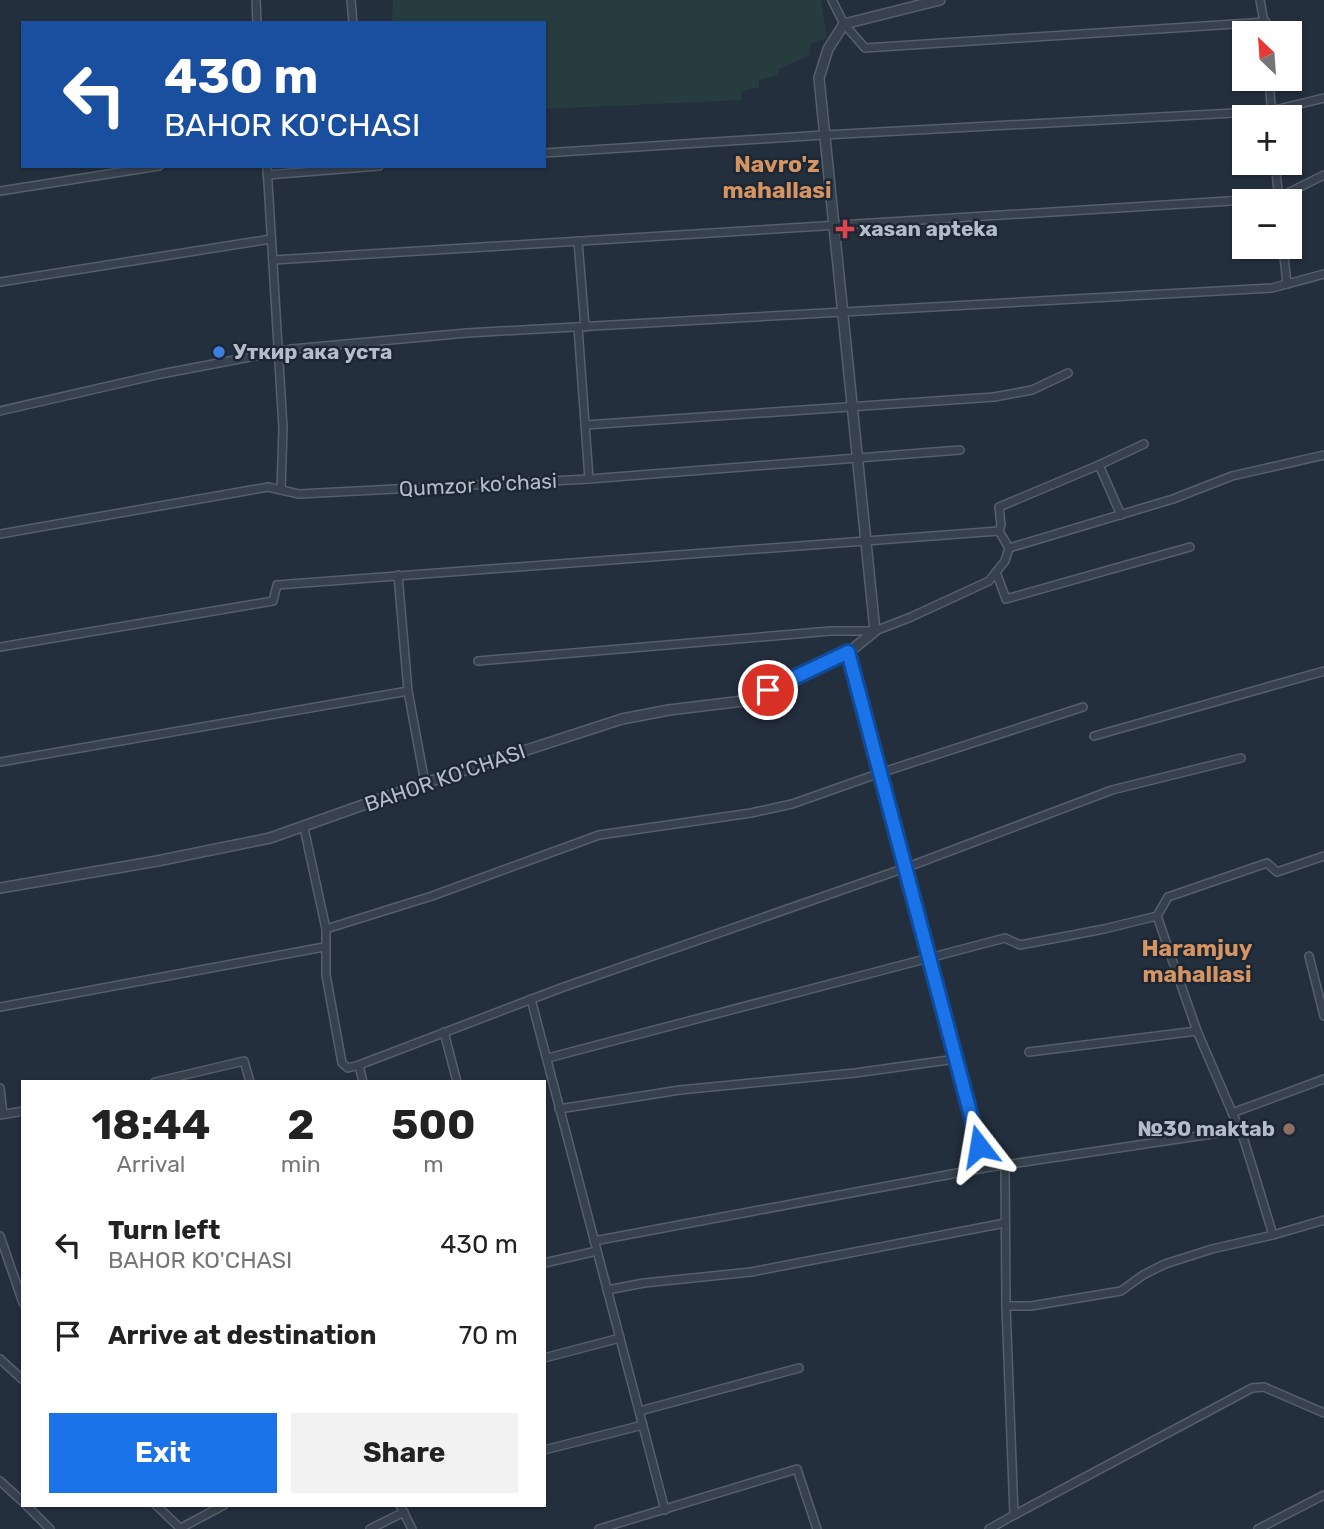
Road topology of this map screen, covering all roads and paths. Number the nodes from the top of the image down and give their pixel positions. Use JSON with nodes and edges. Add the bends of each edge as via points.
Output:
{"nodes":[{"id":1,"x":256,"y":0,"type":"edge"},
{"id":2,"x":351,"y":0,"type":"edge"},
{"id":3,"x":832,"y":0,"type":"edge"},
{"id":4,"x":940,"y":0,"type":"edge"},
{"id":5,"x":1260,"y":0,"type":"edge"},
{"id":6,"x":257,"y":21,"type":"edge"},
{"id":7,"x":353,"y":21,"type":"edge"},
{"id":8,"x":1266,"y":21,"type":"edge"},
{"id":9,"x":844,"y":24,"type":"junction"},
{"id":10,"x":1232,"y":24,"type":"edge"},
{"id":11,"x":1324,"y":98,"type":"edge"},
{"id":12,"x":1301,"y":105,"type":"edge"},
{"id":13,"x":1232,"y":116,"type":"edge"},
{"id":14,"x":824,"y":135,"type":"junction"},
{"id":15,"x":546,"y":153,"type":"edge"},
{"id":16,"x":146,"y":168,"type":"edge"},
{"id":17,"x":334,"y":168,"type":"edge"},
{"id":18,"x":267,"y":171,"type":"edge"},
{"id":19,"x":1324,"y":175,"type":"edge"},
{"id":20,"x":1299,"y":189,"type":"edge"},
{"id":21,"x":0,"y":191,"type":"edge"},
{"id":22,"x":1232,"y":203,"type":"edge"},
{"id":23,"x":833,"y":225,"type":"junction"},
{"id":24,"x":271,"y":239,"type":"junction"},
{"id":25,"x":578,"y":241,"type":"junction"},
{"id":26,"x":1284,"y":259,"type":"edge"},
{"id":27,"x":273,"y":260,"type":"junction"},
{"id":28,"x":1324,"y":274,"type":"edge"},
{"id":29,"x":0,"y":282,"type":"edge"},
{"id":30,"x":1287,"y":284,"type":"junction"},
{"id":31,"x":843,"y":313,"type":"junction"},
{"id":32,"x":581,"y":327,"type":"junction"},
{"id":33,"x":278,"y":352,"type":"junction"},
{"id":34,"x":1068,"y":373,"type":"dead end"},
{"id":35,"x":852,"y":405,"type":"junction"},
{"id":36,"x":0,"y":411,"type":"edge"},
{"id":37,"x":584,"y":425,"type":"junction"},
{"id":38,"x":1144,"y":444,"type":"dead end"},
{"id":39,"x":960,"y":450,"type":"dead end"},
{"id":40,"x":1324,"y":455,"type":"edge"},
{"id":41,"x":858,"y":457,"type":"junction"},
{"id":42,"x":1099,"y":465,"type":"junction"},
{"id":43,"x":589,"y":479,"type":"junction"},
{"id":44,"x":281,"y":490,"type":"junction"},
{"id":45,"x":1121,"y":514,"type":"junction"},
{"id":46,"x":999,"y":531,"type":"junction"},
{"id":47,"x":0,"y":534,"type":"edge"},
{"id":48,"x":867,"y":541,"type":"junction"},
{"id":49,"x":1190,"y":547,"type":"dead end"},
{"id":50,"x":1009,"y":548,"type":"junction"},
{"id":51,"x":996,"y":572,"type":"junction"},
{"id":52,"x":398,"y":575,"type":"junction"},
{"id":53,"x":875,"y":631,"type":"junction"},
{"id":54,"x":0,"y":647,"type":"edge"},
{"id":55,"x":848,"y":652,"type":"junction"},
{"id":56,"x":478,"y":661,"type":"dead end"},
{"id":57,"x":1324,"y":671,"type":"edge"},
{"id":58,"x":408,"y":691,"type":"junction"},
{"id":59,"x":1083,"y":707,"type":"dead end"},
{"id":60,"x":1094,"y":736,"type":"dead end"},
{"id":61,"x":1241,"y":758,"type":"dead end"},
{"id":62,"x":0,"y":762,"type":"edge"},
{"id":63,"x":880,"y":773,"type":"junction"},
{"id":64,"x":425,"y":783,"type":"junction"},
{"id":65,"x":304,"y":828,"type":"junction"},
{"id":66,"x":1324,"y":856,"type":"edge"},
{"id":67,"x":905,"y":868,"type":"junction"},
{"id":68,"x":0,"y":888,"type":"edge"},
{"id":69,"x":1157,"y":916,"type":"junction"},
{"id":70,"x":326,"y":929,"type":"junction"},
{"id":71,"x":324,"y":947,"type":"junction"},
{"id":72,"x":1309,"y":956,"type":"dead end"},
{"id":73,"x":930,"y":958,"type":"junction"},
{"id":74,"x":531,"y":999,"type":"junction"},
{"id":75,"x":0,"y":1007,"type":"edge"},
{"id":76,"x":1324,"y":1016,"type":"edge"},
{"id":77,"x":1197,"y":1031,"type":"junction"},
{"id":78,"x":444,"y":1032,"type":"junction"},
{"id":79,"x":1030,"y":1052,"type":"dead end"},
{"id":80,"x":548,"y":1058,"type":"junction"},
{"id":81,"x":956,"y":1059,"type":"junction"},
{"id":82,"x":359,"y":1065,"type":"junction"},
{"id":83,"x":1324,"y":1079,"type":"edge"},
{"id":84,"x":163,"y":1080,"type":"edge"},
{"id":85,"x":249,"y":1080,"type":"edge"},
{"id":86,"x":363,"y":1080,"type":"edge"},
{"id":87,"x":456,"y":1080,"type":"edge"},
{"id":88,"x":0,"y":1088,"type":"edge"},
{"id":89,"x":559,"y":1109,"type":"junction"},
{"id":90,"x":21,"y":1111,"type":"edge"},
{"id":91,"x":1232,"y":1113,"type":"junction"},
{"id":92,"x":2,"y":1114,"type":"edge"},
{"id":93,"x":1240,"y":1130,"type":"junction"},
{"id":94,"x":1006,"y":1165,"type":"junction"},
{"id":95,"x":984,"y":1168,"type":"junction"},
{"id":96,"x":1324,"y":1220,"type":"edge"},
{"id":97,"x":1004,"y":1223,"type":"junction"},
{"id":98,"x":1273,"y":1235,"type":"junction"},
{"id":99,"x":0,"y":1236,"type":"edge"},
{"id":100,"x":594,"y":1241,"type":"junction"},
{"id":101,"x":597,"y":1251,"type":"junction"},
{"id":102,"x":546,"y":1264,"type":"edge"},
{"id":103,"x":607,"y":1290,"type":"junction"},
{"id":104,"x":21,"y":1297,"type":"edge"},
{"id":105,"x":1006,"y":1306,"type":"junction"},
{"id":106,"x":620,"y":1338,"type":"junction"},
{"id":107,"x":546,"y":1357,"type":"edge"},
{"id":108,"x":0,"y":1359,"type":"edge"},
{"id":109,"x":799,"y":1368,"type":"dead end"},
{"id":110,"x":21,"y":1378,"type":"edge"},
{"id":111,"x":639,"y":1411,"type":"junction"},
{"id":112,"x":1324,"y":1413,"type":"edge"},
{"id":113,"x":643,"y":1425,"type":"junction"},
{"id":114,"x":546,"y":1449,"type":"edge"},
{"id":115,"x":0,"y":1480,"type":"edge"},
{"id":116,"x":1324,"y":1495,"type":"edge"},
{"id":117,"x":21,"y":1501,"type":"edge"},
{"id":118,"x":27,"y":1507,"type":"edge"},
{"id":119,"x":158,"y":1507,"type":"edge"},
{"id":120,"x":220,"y":1507,"type":"edge"},
{"id":121,"x":402,"y":1509,"type":"edge"},
{"id":122,"x":666,"y":1510,"type":"junction"},
{"id":123,"x":1014,"y":1515,"type":"junction"},
{"id":124,"x":51,"y":1529,"type":"edge"},
{"id":125,"x":180,"y":1529,"type":"edge"},
{"id":126,"x":370,"y":1529,"type":"edge"},
{"id":127,"x":412,"y":1529,"type":"edge"},
{"id":128,"x":599,"y":1529,"type":"edge"},
{"id":129,"x":817,"y":1529,"type":"edge"},
{"id":130,"x":989,"y":1529,"type":"edge"},
{"id":131,"x":1258,"y":1529,"type":"edge"}],
"edges":[{"from":1,"to":6,"type":"street"},
{"from":2,"to":7,"type":"street"},
{"from":3,"to":9,"type":"street"},
{"from":4,"to":9,"type":"street"},
{"from":5,"to":8,"type":"street"},
{"from":9,"to":10,"type":"street","via":[[865,48]]},
{"from":9,"to":14,"type":"street","via":[[828,49],[819,78]]},
{"from":11,"to":12,"type":"street"},
{"from":13,"to":14,"type":"street"},
{"from":14,"to":15,"type":"street"},
{"from":14,"to":23,"type":"street"},
{"from":16,"to":21,"type":"street"},
{"from":17,"to":18,"type":"street"},
{"from":18,"to":24,"type":"street"},
{"from":19,"to":20,"type":"street"},
{"from":22,"to":23,"type":"street"},
{"from":23,"to":25,"type":"street"},
{"from":23,"to":31,"type":"street"},
{"from":24,"to":27,"type":"street"},
{"from":24,"to":29,"type":"street"},
{"from":25,"to":27,"type":"street"},
{"from":25,"to":32,"type":"street"},
{"from":26,"to":30,"type":"street"},
{"from":27,"to":33,"type":"street"},
{"from":28,"to":30,"type":"street"},
{"from":30,"to":31,"type":"street"},
{"from":31,"to":32,"type":"street"},
{"from":31,"to":35,"type":"street"},
{"from":32,"to":33,"type":"street"},
{"from":32,"to":37,"type":"street"},
{"from":33,"to":36,"type":"street"},
{"from":33,"to":44,"type":"street"},
{"from":34,"to":35,"type":"street","via":[[1031,390],[994,397]]},
{"from":35,"to":37,"type":"street"},
{"from":35,"to":41,"type":"street"},
{"from":37,"to":43,"type":"street"},
{"from":38,"to":42,"type":"street"},
{"from":39,"to":41,"type":"street","name":"Qumzor ko'chasi"},
{"from":40,"to":45,"type":"street","via":[[1232,476]]},
{"from":41,"to":43,"type":"street","name":"Qumzor ko'chasi"},
{"from":41,"to":48,"type":"street"},
{"from":42,"to":45,"type":"street"},
{"from":42,"to":46,"type":"street","via":[[999,507]]},
{"from":43,"to":44,"type":"street","name":"Qumzor ko'chasi","via":[[299,494]]},
{"from":44,"to":47,"type":"street","name":"Qumzor ko'chasi","via":[[268,487]]},
{"from":45,"to":50,"type":"street"},
{"from":46,"to":48,"type":"street"},
{"from":46,"to":50,"type":"street"},
{"from":48,"to":52,"type":"street"},
{"from":48,"to":53,"type":"street"},
{"from":49,"to":51,"type":"street","via":[[1006,598]]},
{"from":50,"to":51,"type":"street"},
{"from":51,"to":53,"type":"street","via":[[989,581]]},
{"from":52,"to":54,"type":"street","via":[[278,585],[273,601]]},
{"from":52,"to":58,"type":"street"},
{"from":53,"to":55,"type":"street","name":"BAHOR KO'CHASI"},
{"from":53,"to":56,"type":"street"},
{"from":55,"to":63,"type":"street"},
{"from":55,"to":64,"type":"street","name":"BAHOR KO'CHASI","via":[[743,701],[622,719]]},
{"from":57,"to":60,"type":"street"},
{"from":58,"to":62,"type":"street"},
{"from":58,"to":64,"type":"street"},
{"from":59,"to":63,"type":"street"},
{"from":61,"to":67,"type":"street","via":[[1112,790]]},
{"from":63,"to":67,"type":"street"},
{"from":63,"to":70,"type":"street","via":[[792,804],[599,835]]},
{"from":64,"to":65,"type":"street","name":"BAHOR KO'CHASI"},
{"from":65,"to":68,"type":"street","name":"BAHOR KO'CHASI","via":[[157,861]]},
{"from":65,"to":70,"type":"street"},
{"from":66,"to":69,"type":"street","via":[[1277,872],[1267,863],[1168,897]]},
{"from":67,"to":73,"type":"street"},
{"from":67,"to":74,"type":"street"},
{"from":69,"to":73,"type":"street","via":[[1020,945],[1005,938]]},
{"from":69,"to":77,"type":"street"},
{"from":70,"to":71,"type":"street"},
{"from":71,"to":75,"type":"street"},
{"from":71,"to":82,"type":"street","via":[[342,1063],[348,1068]]},
{"from":72,"to":76,"type":"street"},
{"from":73,"to":80,"type":"street"},
{"from":73,"to":81,"type":"street"},
{"from":74,"to":78,"type":"street"},
{"from":74,"to":80,"type":"street"},
{"from":77,"to":79,"type":"street"},
{"from":77,"to":91,"type":"street"},
{"from":78,"to":82,"type":"street"},
{"from":78,"to":87,"type":"street"},
{"from":80,"to":89,"type":"street"},
{"from":81,"to":89,"type":"street","via":[[680,1090]]},
{"from":81,"to":95,"type":"street"},
{"from":82,"to":86,"type":"street"},
{"from":83,"to":91,"type":"street"},
{"from":84,"to":85,"type":"street","via":[[244,1061]]},
{"from":88,"to":92,"type":"street"},
{"from":89,"to":100,"type":"street"},
{"from":90,"to":92,"type":"street"},
{"from":91,"to":93,"type":"street"},
{"from":93,"to":94,"type":"street"},
{"from":93,"to":98,"type":"street"},
{"from":94,"to":95,"type":"street"},
{"from":94,"to":97,"type":"street"},
{"from":95,"to":100,"type":"street"},
{"from":96,"to":98,"type":"street"},
{"from":97,"to":103,"type":"street","via":[[751,1272]]},
{"from":97,"to":105,"type":"street"},
{"from":98,"to":105,"type":"street","via":[[1166,1265],[1121,1291]]},
{"from":99,"to":104,"type":"street"},
{"from":100,"to":101,"type":"street"},
{"from":101,"to":102,"type":"street"},
{"from":101,"to":103,"type":"street"},
{"from":103,"to":106,"type":"street"},
{"from":105,"to":123,"type":"street"},
{"from":106,"to":107,"type":"street"},
{"from":106,"to":111,"type":"street"},
{"from":108,"to":110,"type":"street"},
{"from":109,"to":111,"type":"street"},
{"from":111,"to":113,"type":"street"},
{"from":112,"to":123,"type":"street","via":[[1264,1387],[1252,1388]]},
{"from":113,"to":114,"type":"street"},
{"from":113,"to":122,"type":"street"},
{"from":115,"to":117,"type":"street"},
{"from":116,"to":131,"type":"street"},
{"from":118,"to":124,"type":"street"},
{"from":119,"to":125,"type":"street"},
{"from":120,"to":125,"type":"street"},
{"from":121,"to":126,"type":"street"},
{"from":121,"to":127,"type":"street"},
{"from":122,"to":128,"type":"street"},
{"from":122,"to":129,"type":"street","via":[[797,1469]]},
{"from":123,"to":130,"type":"street"}]}
